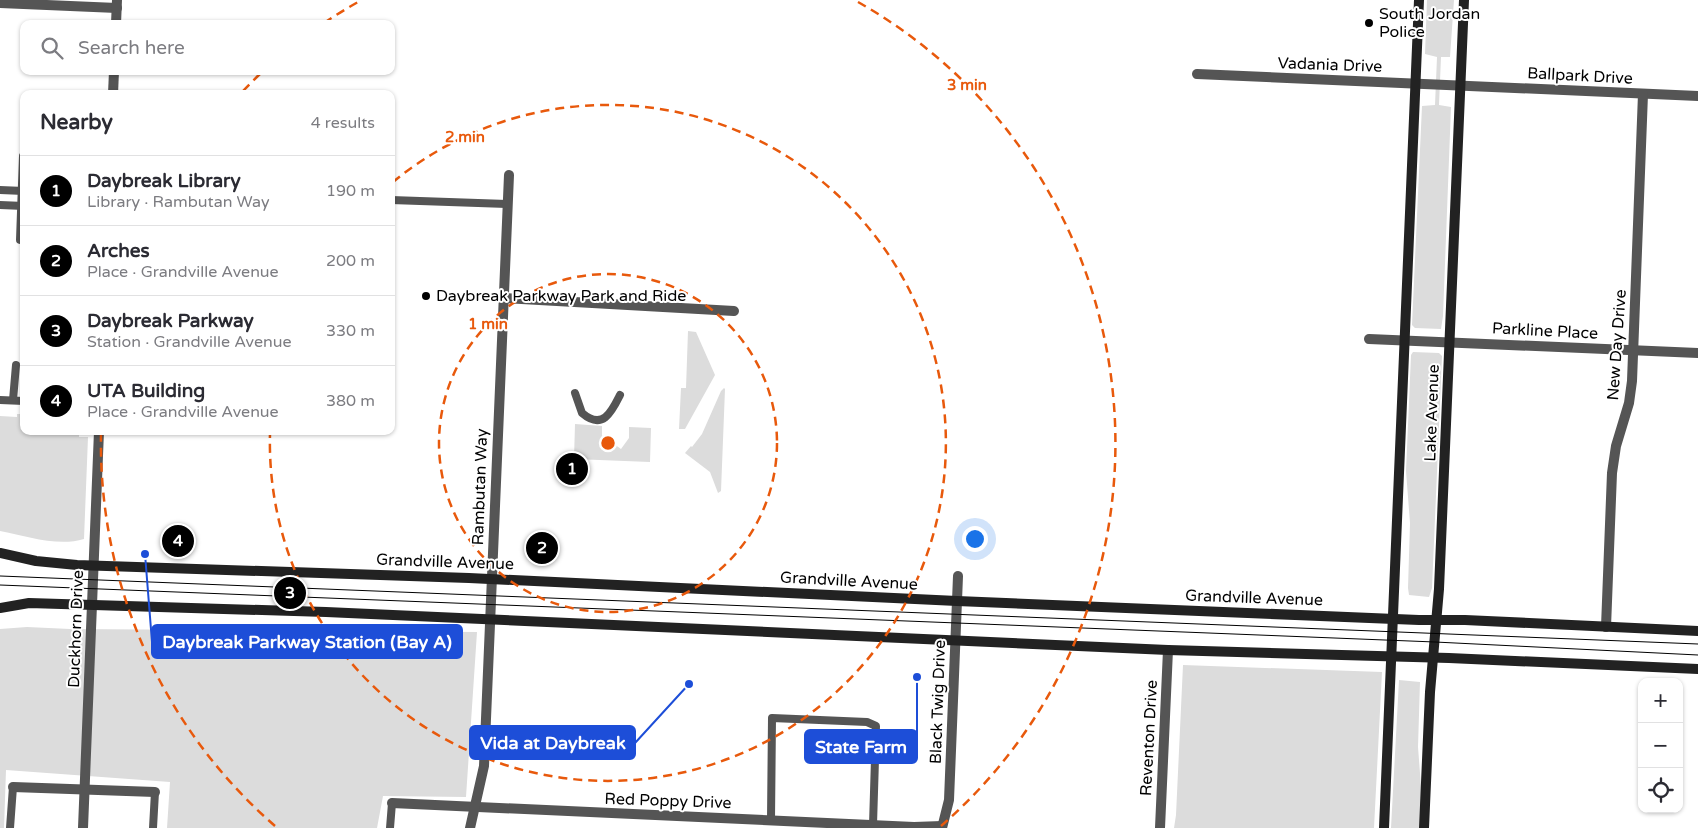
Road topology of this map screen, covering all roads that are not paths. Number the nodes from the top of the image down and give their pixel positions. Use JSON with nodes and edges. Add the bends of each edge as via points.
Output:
{"nodes":[{"id":1,"x":1419,"y":0,"type":"edge"},
{"id":2,"x":1464,"y":0,"type":"edge"},
{"id":3,"x":0,"y":3,"type":"edge"},
{"id":4,"x":117,"y":4,"type":"edge"},
{"id":5,"x":116,"y":20,"type":"edge"},
{"id":6,"x":1197,"y":74,"type":"dead end"},
{"id":7,"x":114,"y":75,"type":"edge"},
{"id":8,"x":1415,"y":84,"type":"junction"},
{"id":9,"x":1461,"y":86,"type":"junction"},
{"id":10,"x":113,"y":90,"type":"edge"},
{"id":11,"x":1643,"y":94,"type":"junction"},
{"id":12,"x":1698,"y":96,"type":"edge"},
{"id":13,"x":508,"y":175,"type":"dead end"},
{"id":14,"x":0,"y":190,"type":"edge"},
{"id":15,"x":20,"y":191,"type":"edge"},
{"id":16,"x":395,"y":200,"type":"edge"},
{"id":17,"x":507,"y":204,"type":"junction"},
{"id":18,"x":0,"y":205,"type":"edge"},
{"id":19,"x":20,"y":206,"type":"edge"},
{"id":20,"x":503,"y":298,"type":"junction"},
{"id":21,"x":734,"y":311,"type":"dead end"},
{"id":22,"x":1369,"y":339,"type":"dead end"},
{"id":23,"x":1405,"y":341,"type":"junction"},
{"id":24,"x":1450,"y":342,"type":"junction"},
{"id":25,"x":1633,"y":350,"type":"junction"},
{"id":26,"x":1698,"y":353,"type":"edge"},
{"id":27,"x":16,"y":365,"type":"dead end"},
{"id":28,"x":575,"y":393,"type":"dead end"},
{"id":29,"x":620,"y":395,"type":"dead end"},
{"id":30,"x":0,"y":400,"type":"edge"},
{"id":31,"x":13,"y":400,"type":"junction"},
{"id":32,"x":20,"y":401,"type":"edge"},
{"id":33,"x":99,"y":435,"type":"edge"},
{"id":34,"x":0,"y":553,"type":"edge"},
{"id":35,"x":94,"y":566,"type":"junction"},
{"id":36,"x":958,"y":576,"type":"dead end"},
{"id":37,"x":491,"y":579,"type":"junction"},
{"id":38,"x":957,"y":601,"type":"junction"},
{"id":39,"x":92,"y":605,"type":"junction"},
{"id":40,"x":0,"y":608,"type":"edge"},
{"id":41,"x":490,"y":619,"type":"junction"},
{"id":42,"x":1392,"y":619,"type":"junction"},
{"id":43,"x":1437,"y":621,"type":"junction"},
{"id":44,"x":1606,"y":627,"type":"junction"},
{"id":45,"x":1698,"y":631,"type":"edge"},
{"id":46,"x":956,"y":640,"type":"junction"},
{"id":47,"x":1168,"y":650,"type":"junction"},
{"id":48,"x":1391,"y":657,"type":"junction"},
{"id":49,"x":1433,"y":658,"type":"junction"},
{"id":50,"x":1698,"y":670,"type":"edge"},
{"id":51,"x":13,"y":787,"type":"joint"},
{"id":52,"x":85,"y":789,"type":"junction"},
{"id":53,"x":155,"y":792,"type":"joint"},
{"id":54,"x":392,"y":803,"type":"joint"},
{"id":55,"x":475,"y":806,"type":"junction"},
{"id":56,"x":771,"y":820,"type":"junction"},
{"id":57,"x":873,"y":825,"type":"junction"},
{"id":58,"x":842,"y":826,"type":"edge"},
{"id":59,"x":942,"y":827,"type":"edge"},
{"id":60,"x":10,"y":828,"type":"edge"},
{"id":61,"x":83,"y":828,"type":"edge"},
{"id":62,"x":153,"y":828,"type":"edge"},
{"id":63,"x":390,"y":828,"type":"edge"},
{"id":64,"x":470,"y":828,"type":"edge"},
{"id":65,"x":1160,"y":828,"type":"edge"},
{"id":66,"x":1384,"y":828,"type":"edge"},
{"id":67,"x":1424,"y":828,"type":"edge"}],
"edges":[{"from":1,"to":8,"type":"street","name":"Lake Avenue"},
{"from":2,"to":9,"type":"street","name":"Lake Avenue"},
{"from":3,"to":4,"type":"street"},
{"from":4,"to":5,"type":"street"},
{"from":6,"to":8,"type":"street","name":"Vadania Drive"},
{"from":7,"to":10,"type":"street"},
{"from":8,"to":9,"type":"street","name":"Vadania Drive"},
{"from":8,"to":23,"type":"street","name":"Lake Avenue"},
{"from":9,"to":11,"type":"street","name":"Ballpark Drive"},
{"from":9,"to":24,"type":"street","name":"Lake Avenue"},
{"from":11,"to":12,"type":"street","name":"Ballpark Drive"},
{"from":11,"to":25,"type":"street","name":"New Day Drive"},
{"from":13,"to":17,"type":"street","name":"Rambutan Way"},
{"from":14,"to":15,"type":"lane"},
{"from":16,"to":17,"type":"lane"},
{"from":17,"to":20,"type":"street","name":"Rambutan Way"},
{"from":18,"to":19,"type":"lane"},
{"from":20,"to":21,"type":"street"},
{"from":20,"to":37,"type":"street","name":"Rambutan Way"},
{"from":22,"to":23,"type":"street","name":"Parkline Place"},
{"from":23,"to":24,"type":"street","name":"Parkline Place"},
{"from":23,"to":42,"type":"street","name":"Lake Avenue"},
{"from":24,"to":25,"type":"street","name":"Parkline Place"},
{"from":24,"to":43,"type":"street","name":"Lake Avenue"},
{"from":25,"to":26,"type":"street","name":"Parkline Place"},
{"from":25,"to":44,"type":"street","name":"New Day Drive","via":[[1631,392],[1612,473]]},
{"from":27,"to":31,"type":"lane"},
{"from":28,"to":29,"type":"lane","via":[[582,413],[600,420],[612,412]]},
{"from":30,"to":31,"type":"lane"},
{"from":31,"to":32,"type":"lane"},
{"from":33,"to":35,"type":"street","name":"Duckhorn Drive"},
{"from":34,"to":35,"type":"street","name":"Grandville Avenue","via":[[53,564]]},
{"from":35,"to":37,"type":"street","name":"Grandville Avenue"},
{"from":35,"to":39,"type":"street","name":"Duckhorn Drive"},
{"from":36,"to":38,"type":"street","name":"Black Twig Drive"},
{"from":37,"to":38,"type":"street","name":"Grandville Avenue"},
{"from":37,"to":41,"type":"street","name":"Rambutan Way"},
{"from":38,"to":42,"type":"street","name":"Grandville Avenue"},
{"from":38,"to":46,"type":"street","name":"Black Twig Drive"},
{"from":39,"to":40,"type":"street","via":[[29,604]]},
{"from":39,"to":41,"type":"street"},
{"from":39,"to":52,"type":"street","name":"Duckhorn Drive"},
{"from":41,"to":46,"type":"street"},
{"from":41,"to":55,"type":"street","name":"Rambutan Way","via":[[484,766]]},
{"from":42,"to":43,"type":"street","name":"Grandville Avenue"},
{"from":42,"to":48,"type":"street","name":"Lake Avenue"},
{"from":43,"to":44,"type":"street","name":"Grandville Avenue"},
{"from":43,"to":49,"type":"street","name":"Lake Avenue"},
{"from":44,"to":45,"type":"street","name":"Grandville Avenue"},
{"from":46,"to":47,"type":"street"},
{"from":46,"to":59,"type":"street","name":"Black Twig Drive","via":[[949,800]]},
{"from":47,"to":48,"type":"street"},
{"from":47,"to":65,"type":"street","name":"Reventon Drive"},
{"from":48,"to":49,"type":"street"},
{"from":48,"to":66,"type":"street","name":"Lake Avenue"},
{"from":49,"to":50,"type":"street"},
{"from":49,"to":67,"type":"street","name":"Lake Avenue"},
{"from":51,"to":52,"type":"street"},
{"from":51,"to":60,"type":"lane"},
{"from":52,"to":53,"type":"street"},
{"from":52,"to":61,"type":"street","name":"Duckhorn Drive"},
{"from":53,"to":62,"type":"lane"},
{"from":54,"to":55,"type":"street","name":"Red Poppy Drive"},
{"from":54,"to":63,"type":"lane"},
{"from":55,"to":56,"type":"street","name":"Red Poppy Drive"},
{"from":55,"to":64,"type":"street","name":"Rambutan Way"},
{"from":56,"to":57,"type":"lane","via":[[772,718],[867,722],[876,726]]},
{"from":56,"to":58,"type":"street","name":"Red Poppy Drive"},
{"from":57,"to":58,"type":"street","name":"Red Poppy Drive"},
{"from":57,"to":59,"type":"street","name":"Red Poppy Drive"}]}
